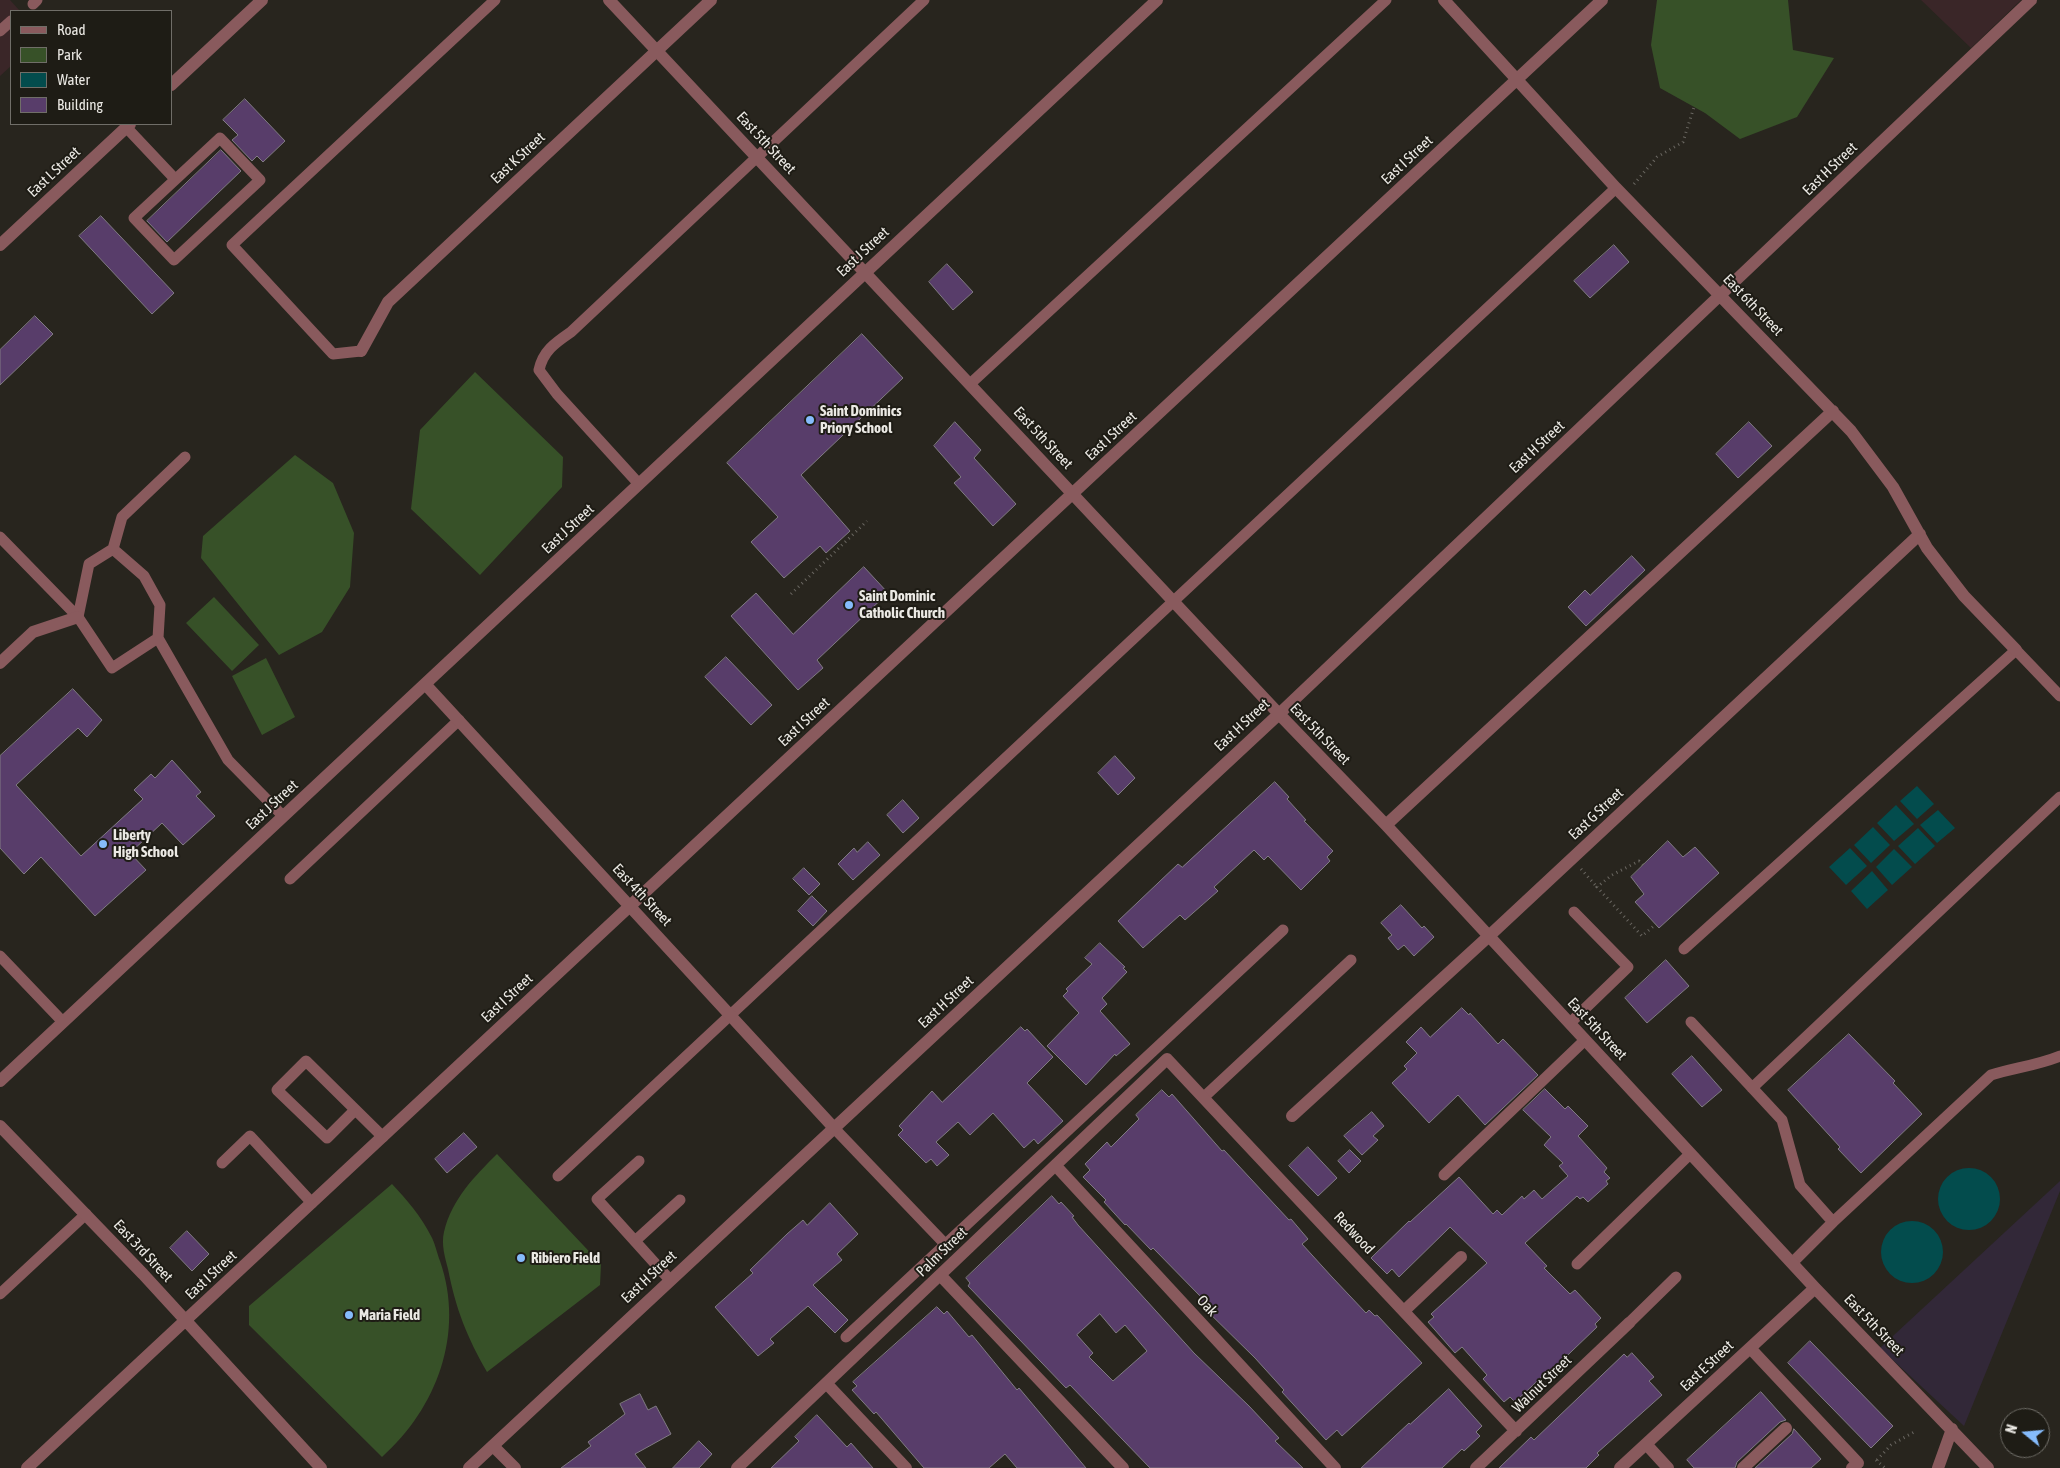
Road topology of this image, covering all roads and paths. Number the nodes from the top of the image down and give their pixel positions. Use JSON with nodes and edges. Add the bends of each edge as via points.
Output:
{"nodes":[{"id":1,"x":262,"y":0,"type":"edge"},
{"id":2,"x":495,"y":0,"type":"edge"},
{"id":3,"x":609,"y":0,"type":"edge"},
{"id":4,"x":711,"y":0,"type":"edge"},
{"id":5,"x":924,"y":0,"type":"edge"},
{"id":6,"x":1157,"y":0,"type":"edge"},
{"id":7,"x":1386,"y":0,"type":"edge"},
{"id":8,"x":1444,"y":0,"type":"edge"},
{"id":9,"x":1602,"y":0,"type":"edge"},
{"id":10,"x":2031,"y":0,"type":"edge"},
{"id":11,"x":10,"y":22,"type":"edge"},
{"id":12,"x":0,"y":31,"type":"edge"},
{"id":13,"x":657,"y":51,"type":"junction"},
{"id":14,"x":1517,"y":79,"type":"junction"},
{"id":15,"x":172,"y":84,"type":"edge"},
{"id":16,"x":1694,"y":107,"type":"dead end"},
{"id":17,"x":128,"y":125,"type":"edge"},
{"id":18,"x":758,"y":158,"type":"junction"},
{"id":19,"x":175,"y":179,"type":"junction"},
{"id":20,"x":1620,"y":192,"type":"junction"},
{"id":21,"x":1,"y":241,"type":"edge"},
{"id":22,"x":866,"y":272,"type":"junction"},
{"id":23,"x":1721,"y":295,"type":"junction"},
{"id":24,"x":361,"y":351,"type":"joint"},
{"id":25,"x":970,"y":384,"type":"junction"},
{"id":26,"x":1833,"y":411,"type":"junction"},
{"id":27,"x":185,"y":457,"type":"dead end"},
{"id":28,"x":639,"y":484,"type":"junction"},
{"id":29,"x":1073,"y":494,"type":"junction"},
{"id":30,"x":867,"y":522,"type":"dead end"},
{"id":31,"x":1920,"y":534,"type":"junction"},
{"id":32,"x":0,"y":537,"type":"edge"},
{"id":33,"x":113,"y":549,"type":"junction"},
{"id":34,"x":790,"y":594,"type":"dead end"},
{"id":35,"x":1174,"y":601,"type":"junction"},
{"id":36,"x":78,"y":617,"type":"junction"},
{"id":37,"x":158,"y":638,"type":"junction"},
{"id":38,"x":2016,"y":650,"type":"junction"},
{"id":39,"x":0,"y":663,"type":"edge"},
{"id":40,"x":425,"y":684,"type":"junction"},
{"id":41,"x":2060,"y":696,"type":"edge"},
{"id":42,"x":1278,"y":714,"type":"junction"},
{"id":43,"x":459,"y":720,"type":"junction"},
{"id":44,"x":2060,"y":797,"type":"edge"},
{"id":45,"x":283,"y":816,"type":"junction"},
{"id":46,"x":1386,"y":825,"type":"junction"},
{"id":47,"x":1571,"y":859,"type":"junction"},
{"id":48,"x":1643,"y":865,"type":"dead end"},
{"id":49,"x":290,"y":879,"type":"dead end"},
{"id":50,"x":1597,"y":887,"type":"junction"},
{"id":51,"x":629,"y":905,"type":"junction"},
{"id":52,"x":1574,"y":912,"type":"dead end"},
{"id":53,"x":1656,"y":924,"type":"dead end"},
{"id":54,"x":1282,"y":930,"type":"dead end"},
{"id":55,"x":1489,"y":936,"type":"junction"},
{"id":56,"x":1684,"y":948,"type":"dead end"},
{"id":57,"x":0,"y":956,"type":"edge"},
{"id":58,"x":1351,"y":960,"type":"dead end"},
{"id":59,"x":730,"y":1015,"type":"junction"},
{"id":60,"x":64,"y":1022,"type":"junction"},
{"id":61,"x":1691,"y":1022,"type":"dead end"},
{"id":62,"x":1570,"y":1023,"type":"junction"},
{"id":63,"x":1585,"y":1040,"type":"junction"},
{"id":64,"x":2060,"y":1056,"type":"edge"},
{"id":65,"x":1168,"y":1059,"type":"joint"},
{"id":66,"x":0,"y":1081,"type":"edge"},
{"id":67,"x":1752,"y":1088,"type":"junction"},
{"id":68,"x":1204,"y":1098,"type":"junction"},
{"id":69,"x":355,"y":1110,"type":"junction"},
{"id":70,"x":1292,"y":1116,"type":"dead end"},
{"id":71,"x":0,"y":1126,"type":"edge"},
{"id":72,"x":834,"y":1128,"type":"junction"},
{"id":73,"x":383,"y":1137,"type":"junction"},
{"id":74,"x":1690,"y":1154,"type":"junction"},
{"id":75,"x":639,"y":1161,"type":"dead end"},
{"id":76,"x":222,"y":1163,"type":"dead end"},
{"id":77,"x":1056,"y":1166,"type":"junction"},
{"id":78,"x":1444,"y":1175,"type":"dead end"},
{"id":79,"x":558,"y":1176,"type":"dead end"},
{"id":80,"x":680,"y":1200,"type":"dead end"},
{"id":81,"x":312,"y":1202,"type":"junction"},
{"id":82,"x":86,"y":1214,"type":"junction"},
{"id":83,"x":1834,"y":1222,"type":"junction"},
{"id":84,"x":636,"y":1241,"type":"junction"},
{"id":85,"x":945,"y":1244,"type":"junction"},
{"id":86,"x":1461,"y":1257,"type":"dead end"},
{"id":87,"x":1792,"y":1262,"type":"junction"},
{"id":88,"x":1578,"y":1264,"type":"dead end"},
{"id":89,"x":941,"y":1276,"type":"junction"},
{"id":90,"x":1676,"y":1277,"type":"dead end"},
{"id":91,"x":670,"y":1280,"type":"junction"},
{"id":92,"x":1816,"y":1288,"type":"junction"},
{"id":93,"x":0,"y":1294,"type":"edge"},
{"id":94,"x":1404,"y":1310,"type":"junction"},
{"id":95,"x":186,"y":1321,"type":"junction"},
{"id":96,"x":1629,"y":1323,"type":"joint"},
{"id":97,"x":846,"y":1337,"type":"dead end"},
{"id":98,"x":1750,"y":1348,"type":"junction"},
{"id":99,"x":828,"y":1384,"type":"junction"},
{"id":100,"x":1786,"y":1428,"type":"dead end"},
{"id":101,"x":1952,"y":1430,"type":"junction"},
{"id":102,"x":1516,"y":1431,"type":"junction"},
{"id":103,"x":1914,"y":1432,"type":"dead end"},
{"id":104,"x":1646,"y":1444,"type":"junction"},
{"id":105,"x":493,"y":1446,"type":"junction"},
{"id":106,"x":1870,"y":1460,"type":"dead end"},
{"id":107,"x":1876,"y":1460,"type":"junction"},
{"id":108,"x":27,"y":1468,"type":"edge"},
{"id":109,"x":320,"y":1468,"type":"edge"},
{"id":110,"x":469,"y":1468,"type":"edge"},
{"id":111,"x":514,"y":1468,"type":"edge"},
{"id":112,"x":737,"y":1468,"type":"edge"},
{"id":113,"x":906,"y":1468,"type":"edge"},
{"id":114,"x":1123,"y":1468,"type":"edge"},
{"id":115,"x":1335,"y":1468,"type":"edge"},
{"id":116,"x":1476,"y":1468,"type":"edge"},
{"id":117,"x":1620,"y":1468,"type":"edge"},
{"id":118,"x":1668,"y":1468,"type":"edge"},
{"id":119,"x":1742,"y":1468,"type":"edge"},
{"id":120,"x":1852,"y":1468,"type":"edge"},
{"id":121,"x":1885,"y":1468,"type":"edge"},
{"id":122,"x":1938,"y":1468,"type":"edge"},
{"id":123,"x":1988,"y":1468,"type":"edge"}],
"edges":[{"from":1,"to":15,"type":"street"},
{"from":2,"to":24,"type":"lane","via":[[232,244],[333,354]]},
{"from":3,"to":13,"type":"street","name":"East 5th Street"},
{"from":4,"to":13,"type":"street","name":"East K Street"},
{"from":5,"to":18,"type":"lane"},
{"from":6,"to":22,"type":"street","name":"East J Street"},
{"from":7,"to":25,"type":"lane"},
{"from":8,"to":14,"type":"street","name":"East 6th Street"},
{"from":9,"to":14,"type":"street","name":"East I Street"},
{"from":10,"to":23,"type":"street","name":"East H Street"},
{"from":11,"to":12,"type":"lane"},
{"from":13,"to":18,"type":"street","name":"East 5th Street"},
{"from":13,"to":24,"type":"street","name":"East K Street","via":[[388,302]]},
{"from":14,"to":20,"type":"street","name":"East 6th Street"},
{"from":14,"to":29,"type":"street","name":"East I Street"},
{"from":16,"to":20,"type":"path","via":[[1684,142],[1657,157]]},
{"from":17,"to":19,"type":"lane"},
{"from":17,"to":21,"type":"street","name":"East L Street"},
{"from":18,"to":22,"type":"street","name":"East 5th Street"},
{"from":18,"to":28,"type":"lane","via":[[571,332],[550,346],[541,360],[539,370],[557,394]]},
{"from":19,"to":19,"type":"lane","via":[[220,138],[260,180],[174,260],[134,218]]},
{"from":20,"to":23,"type":"street","name":"East 6th Street"},
{"from":20,"to":35,"type":"lane"},
{"from":22,"to":25,"type":"street","name":"East 5th Street"},
{"from":22,"to":28,"type":"street","name":"East J Street"},
{"from":23,"to":26,"type":"street","name":"East 6th Street"},
{"from":23,"to":42,"type":"street","name":"East H Street"},
{"from":25,"to":29,"type":"street","name":"East 5th Street"},
{"from":26,"to":31,"type":"street","name":"East 6th Street","via":[[1893,486]]},
{"from":26,"to":46,"type":"street"},
{"from":27,"to":33,"type":"lane","via":[[122,518]]},
{"from":28,"to":40,"type":"street","name":"East J Street"},
{"from":29,"to":35,"type":"street","name":"East 5th Street"},
{"from":29,"to":51,"type":"street","name":"East I Street"},
{"from":30,"to":34,"type":"path"},
{"from":31,"to":38,"type":"street","name":"East 6th Street","via":[[1964,596]]},
{"from":31,"to":47,"type":"street","name":"East G Street"},
{"from":32,"to":36,"type":"lane"},
{"from":33,"to":36,"type":"lane","via":[[89,564]]},
{"from":33,"to":37,"type":"lane","via":[[144,576],[160,605]]},
{"from":35,"to":42,"type":"street","name":"East 5th Street"},
{"from":35,"to":59,"type":"lane"},
{"from":36,"to":37,"type":"lane","via":[[112,668]]},
{"from":36,"to":39,"type":"street","via":[[33,632]]},
{"from":37,"to":45,"type":"lane","via":[[228,760]]},
{"from":38,"to":41,"type":"lane"},
{"from":38,"to":56,"type":"lane"},
{"from":40,"to":43,"type":"street","name":"East 4th Street"},
{"from":40,"to":45,"type":"street","name":"East J Street"},
{"from":42,"to":46,"type":"street","name":"East 5th Street"},
{"from":42,"to":72,"type":"street","name":"East H Street"},
{"from":43,"to":49,"type":"lane"},
{"from":43,"to":51,"type":"street","name":"East 4th Street"},
{"from":44,"to":67,"type":"lane"},
{"from":45,"to":60,"type":"street","name":"East J Street"},
{"from":46,"to":55,"type":"street","name":"East 5th Street"},
{"from":47,"to":50,"type":"path"},
{"from":47,"to":55,"type":"street","name":"East G Street"},
{"from":48,"to":50,"type":"path","via":[[1640,861],[1612,875]]},
{"from":50,"to":53,"type":"path","via":[[1642,936]]},
{"from":51,"to":59,"type":"street","name":"East 4th Street"},
{"from":51,"to":73,"type":"street","name":"East I Street"},
{"from":52,"to":62,"type":"lane","via":[[1628,967]]},
{"from":54,"to":85,"type":"lane"},
{"from":55,"to":62,"type":"street","name":"East 5th Street"},
{"from":55,"to":70,"type":"street","name":"East G Street"},
{"from":57,"to":60,"type":"lane"},
{"from":58,"to":68,"type":"lane"},
{"from":59,"to":72,"type":"street","name":"East 4th Street"},
{"from":59,"to":79,"type":"lane"},
{"from":60,"to":66,"type":"street","name":"East J Street"},
{"from":61,"to":67,"type":"lane"},
{"from":62,"to":63,"type":"street","name":"East 5th Street"},
{"from":63,"to":74,"type":"street","name":"East 5th Street"},
{"from":63,"to":78,"type":"lane"},
{"from":64,"to":83,"type":"lane","via":[[1991,1075]]},
{"from":65,"to":68,"type":"street","name":"Redwood"},
{"from":65,"to":77,"type":"street","name":"Palm Street"},
{"from":67,"to":83,"type":"lane","via":[[1782,1120],[1800,1185]]},
{"from":68,"to":94,"type":"street","name":"Redwood"},
{"from":69,"to":69,"type":"lane","via":[[306,1061],[277,1090],[327,1138]]},
{"from":69,"to":73,"type":"lane"},
{"from":71,"to":82,"type":"street","name":"East 3rd Street"},
{"from":72,"to":85,"type":"lane"},
{"from":72,"to":91,"type":"street","name":"East H Street"},
{"from":73,"to":81,"type":"street","name":"East I Street"},
{"from":74,"to":87,"type":"street","name":"East 5th Street"},
{"from":74,"to":88,"type":"lane"},
{"from":75,"to":84,"type":"lane","via":[[597,1199]]},
{"from":76,"to":81,"type":"lane","via":[[250,1136]]},
{"from":77,"to":89,"type":"street","name":"Palm Street"},
{"from":77,"to":115,"type":"street","name":"Oak"},
{"from":80,"to":84,"type":"lane"},
{"from":81,"to":95,"type":"street","name":"East I Street"},
{"from":82,"to":93,"type":"lane"},
{"from":82,"to":95,"type":"street","name":"East 3rd Street"},
{"from":83,"to":87,"type":"lane"},
{"from":84,"to":91,"type":"lane"},
{"from":85,"to":97,"type":"lane"},
{"from":86,"to":94,"type":"street"},
{"from":87,"to":92,"type":"street","name":"East 5th Street"},
{"from":89,"to":99,"type":"street","name":"Palm Street"},
{"from":89,"to":114,"type":"street"},
{"from":90,"to":96,"type":"lane"},
{"from":91,"to":105,"type":"street","name":"East H Street"},
{"from":92,"to":98,"type":"street","name":"East E Street"},
{"from":92,"to":101,"type":"street","name":"East 5th Street"},
{"from":94,"to":102,"type":"street","name":"Redwood"},
{"from":95,"to":108,"type":"street","name":"East I Street"},
{"from":95,"to":109,"type":"street","name":"East 3rd Street"},
{"from":96,"to":102,"type":"street","name":"Walnut Street"},
{"from":98,"to":104,"type":"street","name":"East E Street"},
{"from":98,"to":120,"type":"street","via":[[1858,1463]]},
{"from":99,"to":112,"type":"street","name":"Palm Street"},
{"from":99,"to":113,"type":"street"},
{"from":100,"to":119,"type":"street"},
{"from":101,"to":122,"type":"street"},
{"from":101,"to":123,"type":"street","name":"East 5th Street"},
{"from":102,"to":116,"type":"street","name":"Walnut Street"},
{"from":103,"to":107,"type":"path"},
{"from":104,"to":117,"type":"street","name":"East E Street"},
{"from":104,"to":118,"type":"street"},
{"from":105,"to":110,"type":"street","name":"East H Street"},
{"from":105,"to":111,"type":"street"},
{"from":106,"to":107,"type":"path"},
{"from":107,"to":121,"type":"path"}]}
